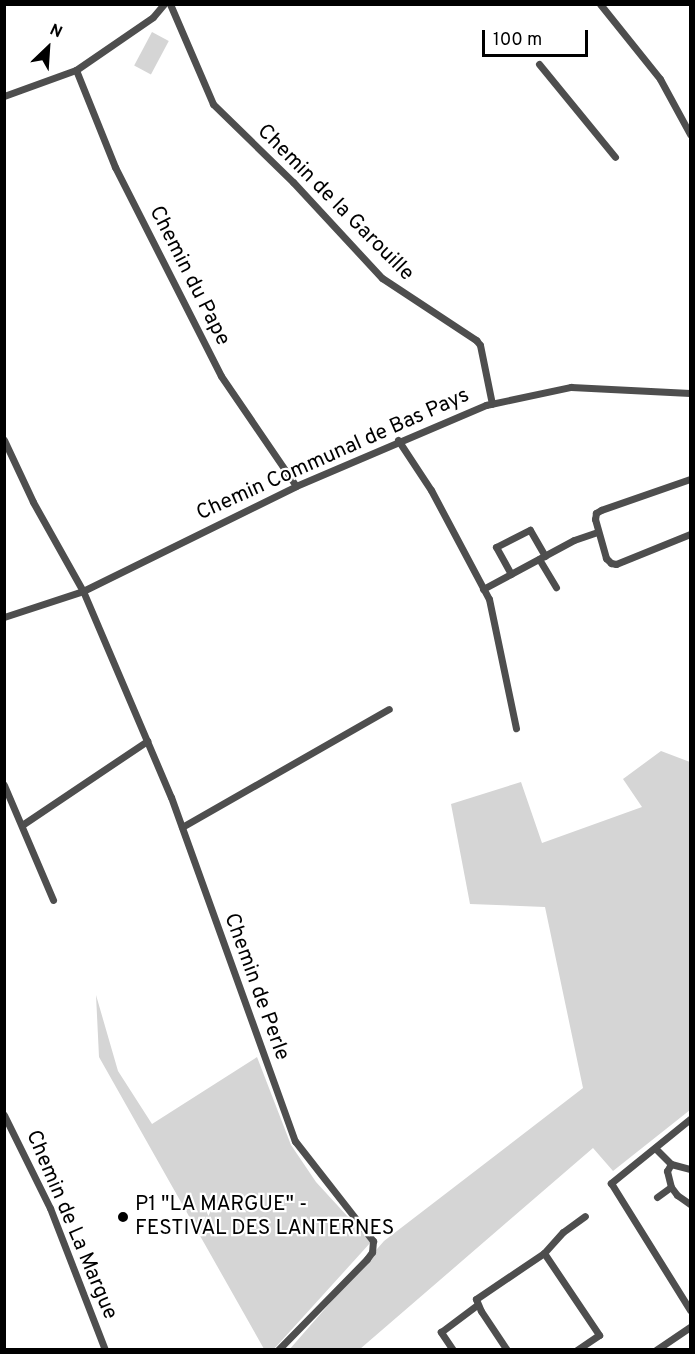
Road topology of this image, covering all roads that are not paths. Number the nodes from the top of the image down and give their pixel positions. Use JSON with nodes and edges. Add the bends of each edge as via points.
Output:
{"nodes":[{"id":1,"x":164,"y":4,"type":"edge"},
{"id":2,"x":170,"y":4,"type":"edge"},
{"id":3,"x":600,"y":4,"type":"edge"},
{"id":4,"x":539,"y":64,"type":"dead end"},
{"id":5,"x":76,"y":70,"type":"junction"},
{"id":6,"x":4,"y":96,"type":"edge"},
{"id":7,"x":690,"y":134,"type":"edge"},
{"id":8,"x":615,"y":157,"type":"dead end"},
{"id":9,"x":690,"y":393,"type":"edge"},
{"id":10,"x":492,"y":404,"type":"junction"},
{"id":11,"x":4,"y":440,"type":"edge"},
{"id":12,"x":398,"y":440,"type":"junction"},
{"id":13,"x":690,"y":478,"type":"edge"},
{"id":14,"x":296,"y":486,"type":"junction"},
{"id":15,"x":597,"y":532,"type":"junction"},
{"id":16,"x":690,"y":534,"type":"edge"},
{"id":17,"x":542,"y":558,"type":"junction"},
{"id":18,"x":512,"y":574,"type":"junction"},
{"id":19,"x":556,"y":587,"type":"dead end"},
{"id":20,"x":483,"y":589,"type":"junction"},
{"id":21,"x":82,"y":591,"type":"junction"},
{"id":22,"x":4,"y":617,"type":"edge"},
{"id":23,"x":389,"y":709,"type":"dead end"},
{"id":24,"x":516,"y":728,"type":"dead end"},
{"id":25,"x":147,"y":741,"type":"junction"},
{"id":26,"x":4,"y":785,"type":"edge"},
{"id":27,"x":22,"y":825,"type":"junction"},
{"id":28,"x":182,"y":827,"type":"junction"},
{"id":29,"x":53,"y":900,"type":"dead end"},
{"id":30,"x":4,"y":1115,"type":"edge"},
{"id":31,"x":690,"y":1119,"type":"edge"},
{"id":32,"x":655,"y":1148,"type":"junction"},
{"id":33,"x":671,"y":1164,"type":"junction"},
{"id":34,"x":690,"y":1169,"type":"edge"},
{"id":35,"x":671,"y":1187,"type":"junction"},
{"id":36,"x":657,"y":1197,"type":"dead end"},
{"id":37,"x":690,"y":1204,"type":"edge"},
{"id":38,"x":585,"y":1216,"type":"dead end"},
{"id":39,"x":544,"y":1253,"type":"junction"},
{"id":40,"x":477,"y":1305,"type":"junction"},
{"id":41,"x":690,"y":1310,"type":"edge"},
{"id":42,"x":690,"y":1327,"type":"edge"},
{"id":43,"x":105,"y":1350,"type":"edge"},
{"id":44,"x":278,"y":1350,"type":"edge"},
{"id":45,"x":453,"y":1350,"type":"edge"},
{"id":46,"x":507,"y":1350,"type":"edge"},
{"id":47,"x":577,"y":1350,"type":"edge"},
{"id":48,"x":656,"y":1350,"type":"edge"}],
"edges":[{"from":1,"to":5,"type":"street","via":[[153,17]]},
{"from":2,"to":10,"type":"street","name":"Chemin de la Garouille","via":[[213,104],[293,182],[382,278],[476,339]]},
{"from":3,"to":7,"type":"street","via":[[660,79]]},
{"from":4,"to":8,"type":"street"},
{"from":5,"to":6,"type":"street"},
{"from":5,"to":14,"type":"street","name":"Chemin du Pape","via":[[115,167],[221,376]]},
{"from":9,"to":10,"type":"street","name":"Chemin Communal de Bas Pays","via":[[571,387]]},
{"from":10,"to":12,"type":"street","name":"Chemin Communal de Bas Pays"},
{"from":11,"to":21,"type":"street","name":"Chemin de Perle"},
{"from":12,"to":14,"type":"street","name":"Chemin Communal de Bas Pays"},
{"from":12,"to":20,"type":"street","via":[[431,490]]},
{"from":13,"to":15,"type":"street","via":[[596,513]]},
{"from":14,"to":21,"type":"street","name":"Chemin Communal de Bas Pays"},
{"from":15,"to":16,"type":"street","via":[[606,558],[616,564]]},
{"from":15,"to":17,"type":"street"},
{"from":17,"to":18,"type":"street"},
{"from":17,"to":18,"type":"street","via":[[530,530],[496,547]]},
{"from":17,"to":19,"type":"street"},
{"from":18,"to":20,"type":"street"},
{"from":20,"to":24,"type":"street"},
{"from":21,"to":22,"type":"street","name":"Chemin Communal de Bas Pays"},
{"from":21,"to":25,"type":"street","name":"Chemin de Perle"},
{"from":23,"to":28,"type":"street"},
{"from":25,"to":27,"type":"street"},
{"from":25,"to":28,"type":"street","name":"Chemin de Perle"},
{"from":26,"to":27,"type":"street"},
{"from":27,"to":29,"type":"street"},
{"from":28,"to":44,"type":"street","name":"Chemin de Perle","via":[[295,1141],[373,1241],[367,1259]]},
{"from":30,"to":43,"type":"street","name":"Chemin de La Margue","via":[[50,1208]]},
{"from":31,"to":32,"type":"street"},
{"from":32,"to":33,"type":"street"},
{"from":32,"to":41,"type":"street","via":[[611,1183]]},
{"from":33,"to":34,"type":"street"},
{"from":33,"to":35,"type":"street"},
{"from":35,"to":36,"type":"street"},
{"from":35,"to":37,"type":"street"},
{"from":38,"to":39,"type":"street"},
{"from":39,"to":40,"type":"street","via":[[476,1299]]},
{"from":39,"to":47,"type":"street","via":[[599,1335]]},
{"from":40,"to":45,"type":"street","via":[[441,1332]]},
{"from":40,"to":46,"type":"street"},
{"from":42,"to":48,"type":"street"}]}
